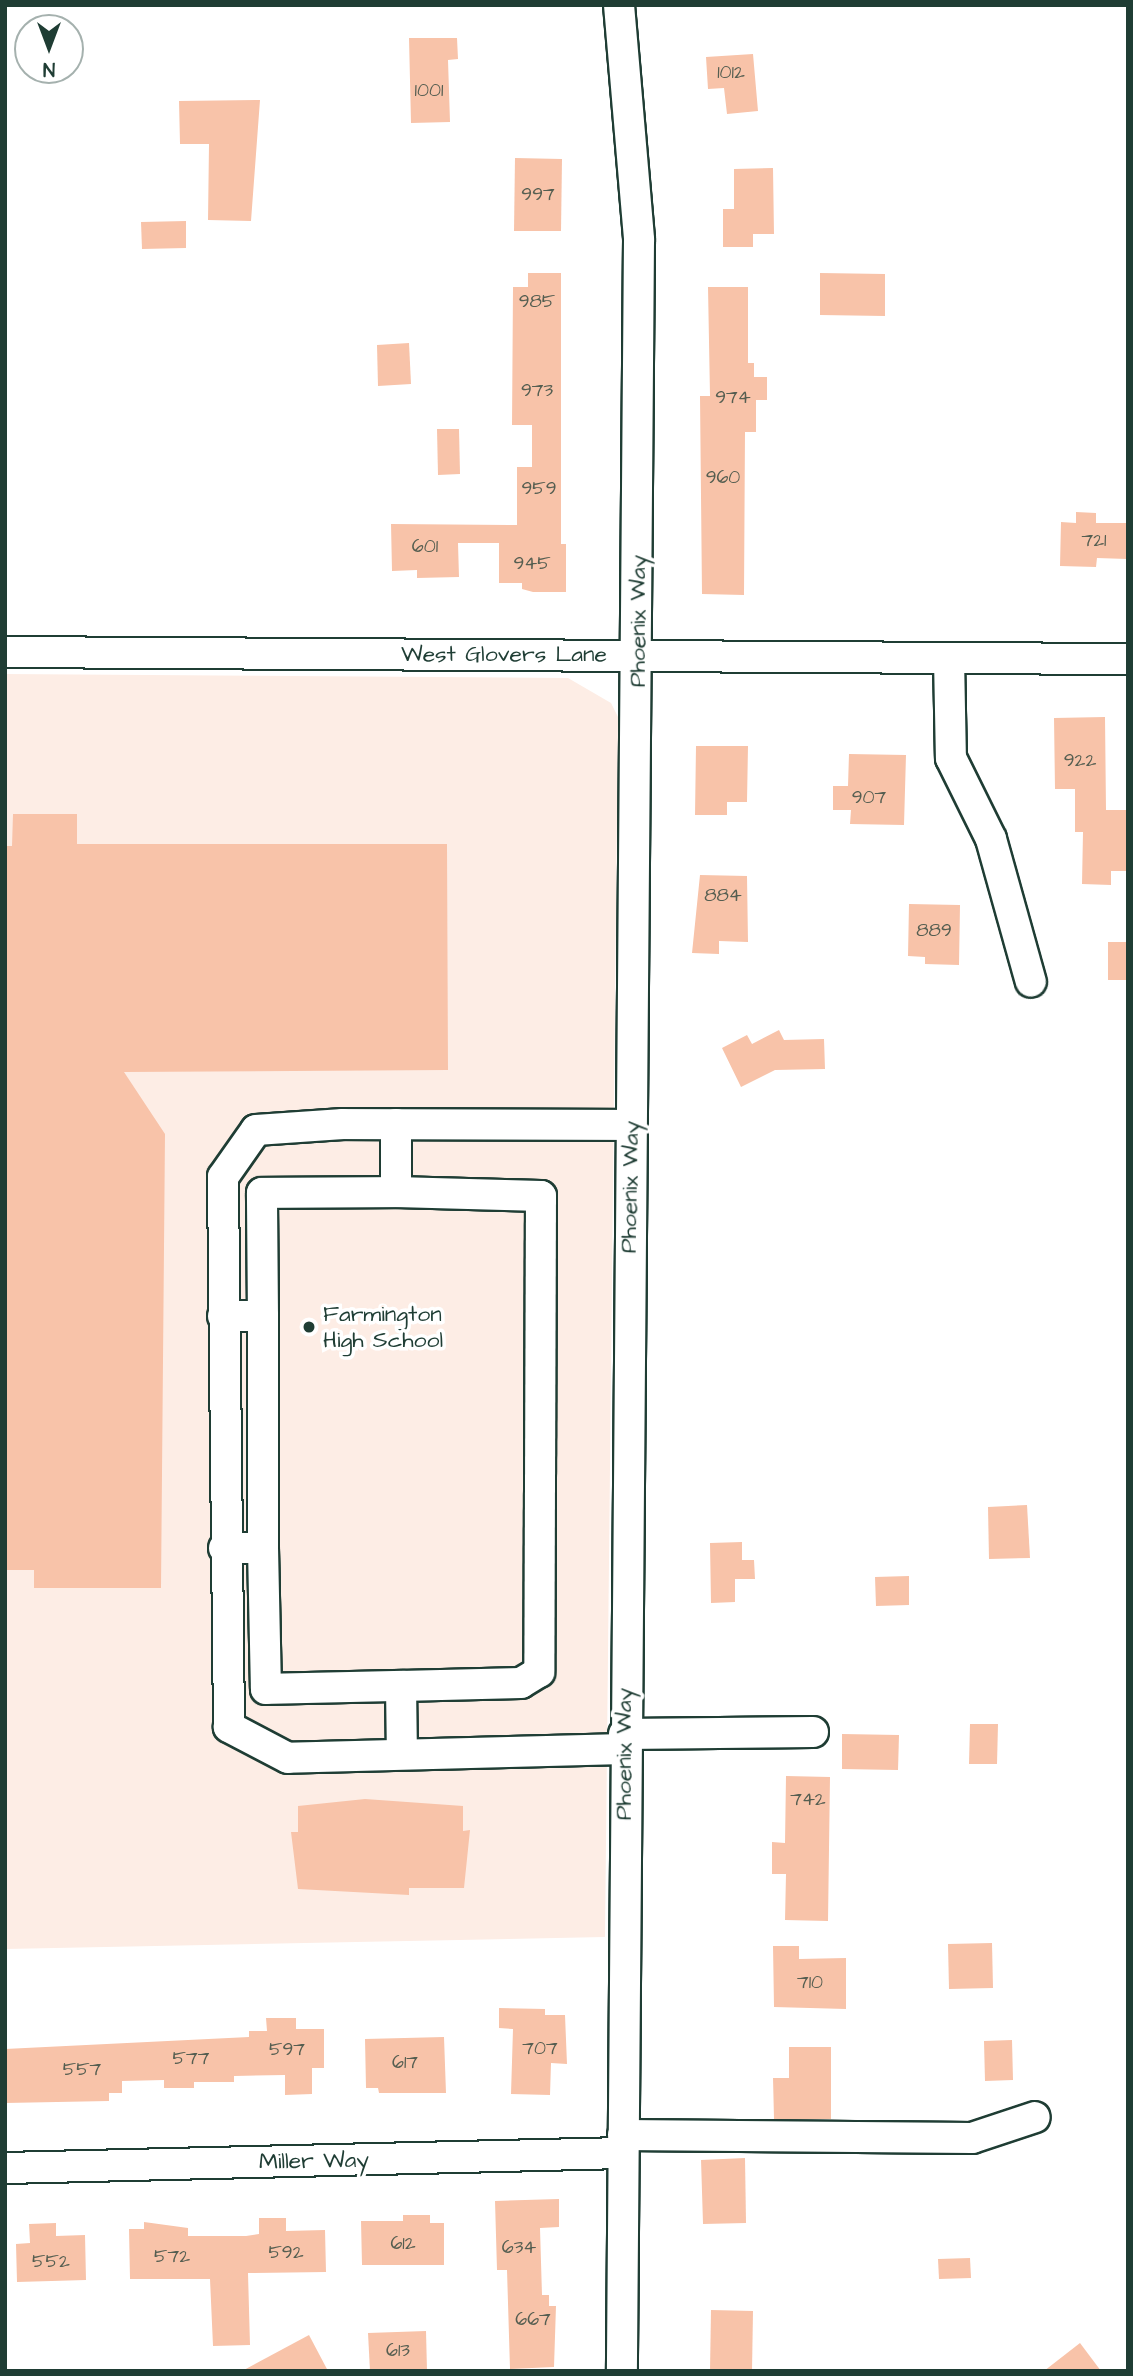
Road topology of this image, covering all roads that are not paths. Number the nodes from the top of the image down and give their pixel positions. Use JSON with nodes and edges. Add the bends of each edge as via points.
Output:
{"nodes":[{"id":1,"x":619,"y":5,"type":"edge"},
{"id":2,"x":5,"y":652,"type":"edge"},
{"id":3,"x":638,"y":654,"type":"junction"},
{"id":4,"x":949,"y":657,"type":"junction"},
{"id":5,"x":1128,"y":659,"type":"edge"},
{"id":6,"x":1031,"y":982,"type":"dead end"},
{"id":7,"x":396,"y":1124,"type":"junction"},
{"id":8,"x":631,"y":1125,"type":"junction"},
{"id":9,"x":396,"y":1192,"type":"junction"},
{"id":10,"x":223,"y":1316,"type":"junction"},
{"id":11,"x":263,"y":1316,"type":"junction"},
{"id":12,"x":223,"y":1548,"type":"junction"},
{"id":13,"x":263,"y":1548,"type":"junction"},
{"id":14,"x":401,"y":1686,"type":"junction"},
{"id":15,"x":813,"y":1732,"type":"dead end"},
{"id":16,"x":624,"y":1741,"type":"junction"},
{"id":17,"x":402,"y":1754,"type":"junction"},
{"id":18,"x":1034,"y":2117,"type":"dead end"},
{"id":19,"x":623,"y":2144,"type":"junction"},
{"id":20,"x":5,"y":2168,"type":"edge"},
{"id":21,"x":622,"y":2371,"type":"edge"}],
"edges":[{"from":1,"to":3,"type":"street","name":"Phoenix Way","via":[[639,240]]},
{"from":2,"to":3,"type":"street","name":"West Glovers Lane"},
{"from":3,"to":4,"type":"street","name":"West Glovers Lane"},
{"from":3,"to":8,"type":"street","name":"Phoenix Way"},
{"from":4,"to":5,"type":"street","name":"West Glovers Lane"},
{"from":4,"to":6,"type":"street","via":[[951,758],[991,839]]},
{"from":7,"to":8,"type":"street"},
{"from":7,"to":9,"type":"street"},
{"from":7,"to":10,"type":"street","via":[[256,1130],[223,1177]]},
{"from":8,"to":16,"type":"street","name":"Phoenix Way"},
{"from":9,"to":11,"type":"street","via":[[262,1193]]},
{"from":9,"to":14,"type":"street","via":[[541,1196],[539,1672],[521,1683]]},
{"from":10,"to":11,"type":"street"},
{"from":10,"to":12,"type":"street"},
{"from":11,"to":13,"type":"street"},
{"from":12,"to":13,"type":"street"},
{"from":12,"to":17,"type":"street","via":[[229,1727],[288,1758]]},
{"from":13,"to":14,"type":"street","via":[[266,1689]]},
{"from":14,"to":17,"type":"street"},
{"from":15,"to":16,"type":"street"},
{"from":16,"to":17,"type":"street"},
{"from":16,"to":19,"type":"street","name":"Phoenix Way"},
{"from":18,"to":19,"type":"street","name":"Miller Way","via":[[972,2138]]},
{"from":19,"to":20,"type":"street","name":"Miller Way"},
{"from":19,"to":21,"type":"street","name":"Phoenix Way"}]}
